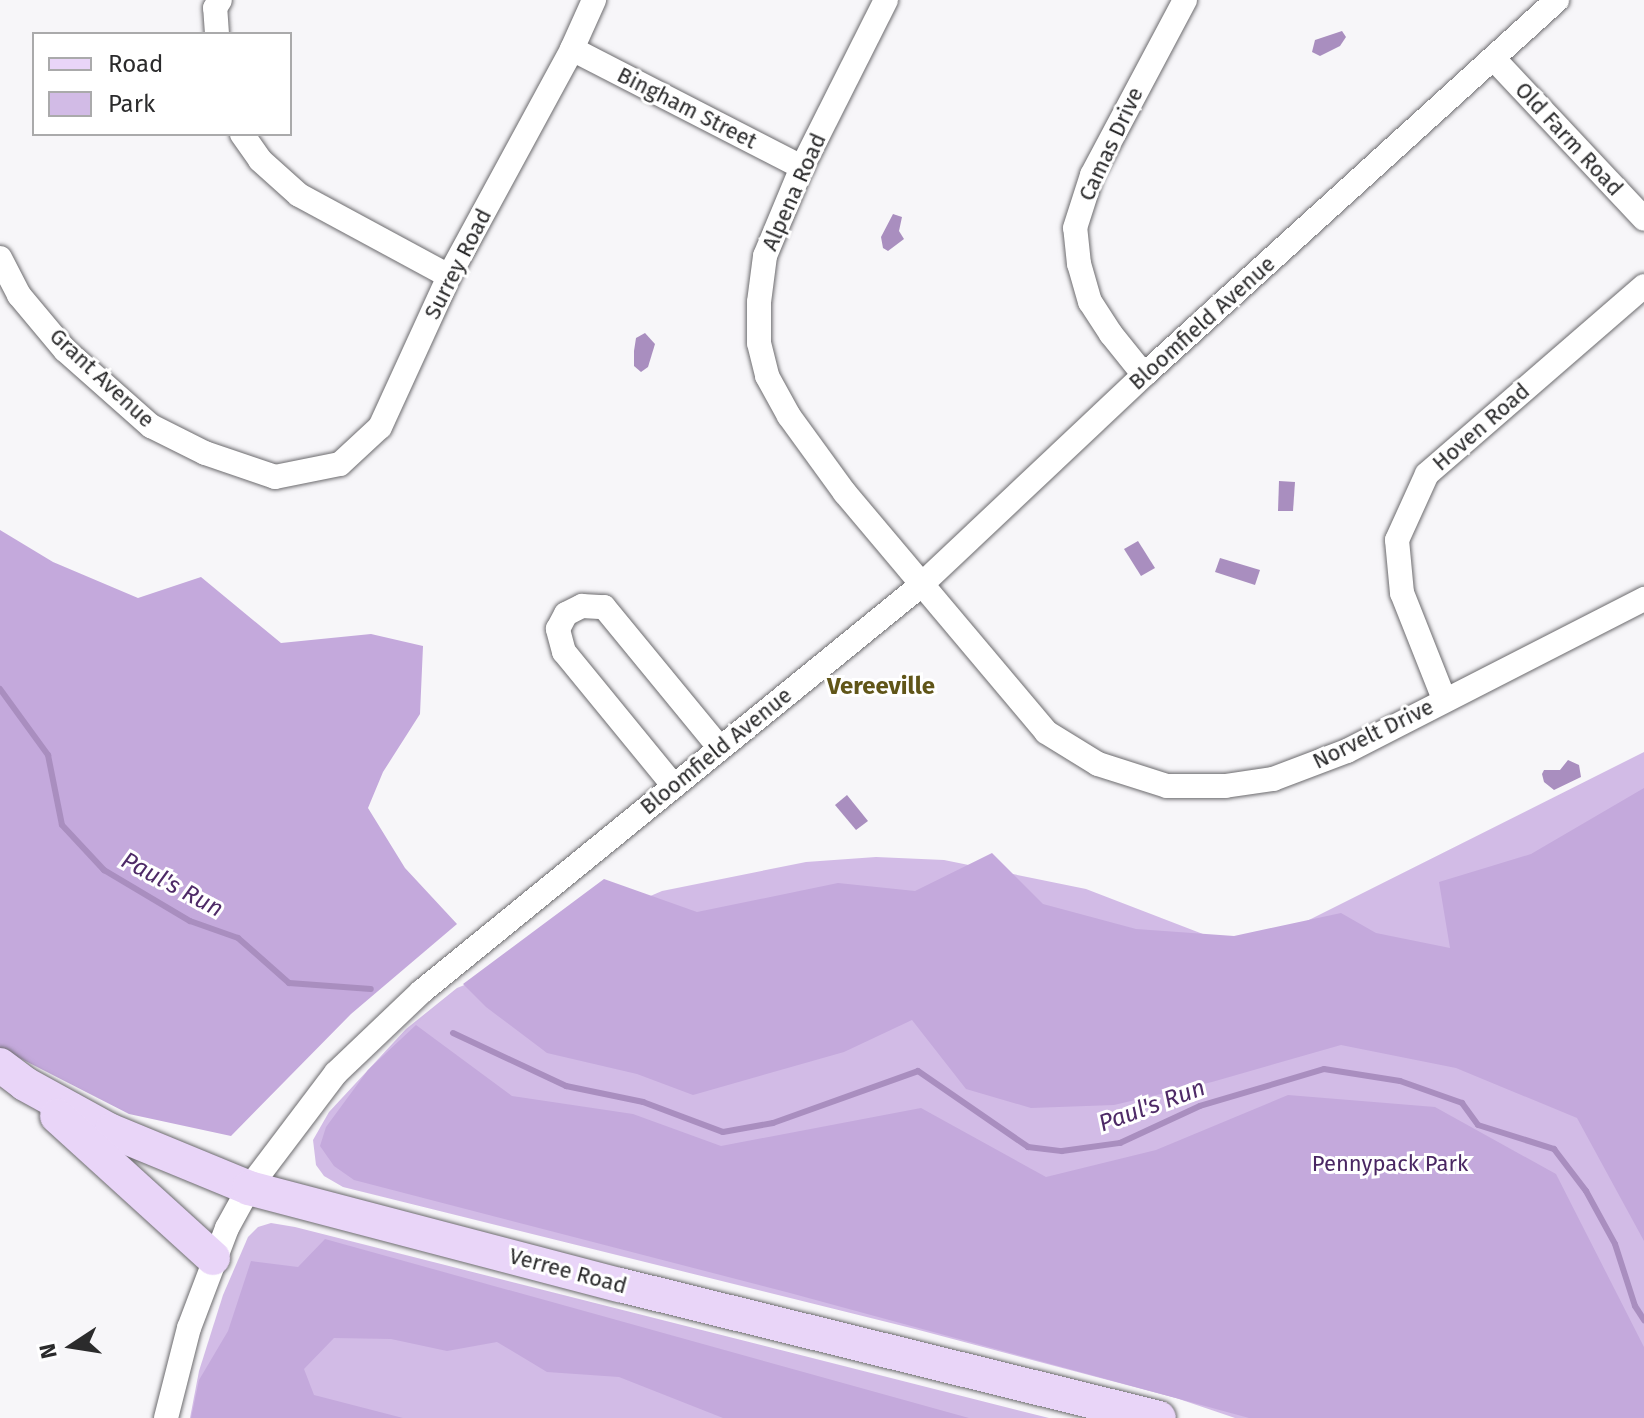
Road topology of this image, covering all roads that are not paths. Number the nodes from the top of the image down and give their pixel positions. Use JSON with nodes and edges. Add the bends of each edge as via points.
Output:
{"nodes":[{"id":1,"x":220,"y":0,"type":"edge"},
{"id":2,"x":594,"y":0,"type":"edge"},
{"id":3,"x":886,"y":0,"type":"edge"},
{"id":4,"x":1185,"y":0,"type":"edge"},
{"id":5,"x":1557,"y":0,"type":"edge"},
{"id":6,"x":217,"y":32,"type":"edge"},
{"id":7,"x":572,"y":49,"type":"junction"},
{"id":8,"x":1494,"y":59,"type":"junction"},
{"id":9,"x":243,"y":136,"type":"edge"},
{"id":10,"x":802,"y":167,"type":"junction"},
{"id":11,"x":1644,"y":219,"type":"edge"},
{"id":12,"x":0,"y":258,"type":"edge"},
{"id":13,"x":449,"y":276,"type":"junction"},
{"id":14,"x":1644,"y":286,"type":"edge"},
{"id":15,"x":1144,"y":375,"type":"junction"},
{"id":16,"x":279,"y":477,"type":"joint"},
{"id":17,"x":920,"y":586,"type":"junction"},
{"id":18,"x":1644,"y":599,"type":"edge"},
{"id":19,"x":1444,"y":699,"type":"junction"},
{"id":20,"x":719,"y":747,"type":"junction"},
{"id":21,"x":673,"y":785,"type":"junction"},
{"id":22,"x":13,"y":1074,"type":"edge"},
{"id":23,"x":249,"y":1188,"type":"junction"},
{"id":24,"x":213,"y":1258,"type":"junction"},
{"id":25,"x":166,"y":1418,"type":"edge"},
{"id":26,"x":1159,"y":1418,"type":"edge"}],
"edges":[{"from":1,"to":6,"type":"street","via":[[215,8]]},
{"from":2,"to":7,"type":"street","name":"Surrey Road"},
{"from":3,"to":10,"type":"street","name":"Alpena Road"},
{"from":4,"to":15,"type":"street","name":"Camas Drive","via":[[1092,175],[1075,228],[1090,302]]},
{"from":5,"to":8,"type":"street","name":"Bloomfield Avenue"},
{"from":7,"to":10,"type":"street","name":"Bingham Street"},
{"from":7,"to":13,"type":"street","name":"Surrey Road"},
{"from":8,"to":11,"type":"street","name":"Old Farm Road"},
{"from":8,"to":15,"type":"street","name":"Bloomfield Avenue"},
{"from":9,"to":13,"type":"street","via":[[260,160],[299,195]]},
{"from":10,"to":17,"type":"street","name":"Alpena Road","via":[[765,256],[759,343],[767,376],[845,493]]},
{"from":12,"to":16,"type":"street","name":"Grant Avenue","via":[[19,295],[65,350],[151,426],[205,453]]},
{"from":13,"to":16,"type":"street","name":"Surrey Road","via":[[380,427],[340,464]]},
{"from":14,"to":19,"type":"street","name":"Hoven Road","via":[[1427,474],[1397,540],[1402,593]]},
{"from":15,"to":17,"type":"street","name":"Bloomfield Avenue"},
{"from":17,"to":19,"type":"street","name":"Norvelt Drive","via":[[1046,732],[1098,764],[1167,786],[1273,779],[1347,751]]},
{"from":17,"to":20,"type":"street","name":"Bloomfield Avenue"},
{"from":18,"to":19,"type":"street","name":"Norvelt Drive"},
{"from":20,"to":21,"type":"street","name":"Bloomfield Avenue"},
{"from":20,"to":21,"type":"street","via":[[604,607],[582,606],[566,614],[558,629],[564,652]]},
{"from":21,"to":23,"type":"street","name":"Bloomfield Avenue","via":[[388,1023],[336,1073]]},
{"from":22,"to":23,"type":"main road","name":"Verree Road","via":[[111,1131]]},
{"from":22,"to":24,"type":"main road"},
{"from":23,"to":24,"type":"street","name":"Bloomfield Avenue"},
{"from":23,"to":26,"type":"main road","name":"Verree Road"},
{"from":24,"to":25,"type":"street","name":"Bloomfield Avenue","via":[[179,1359]]}]}
